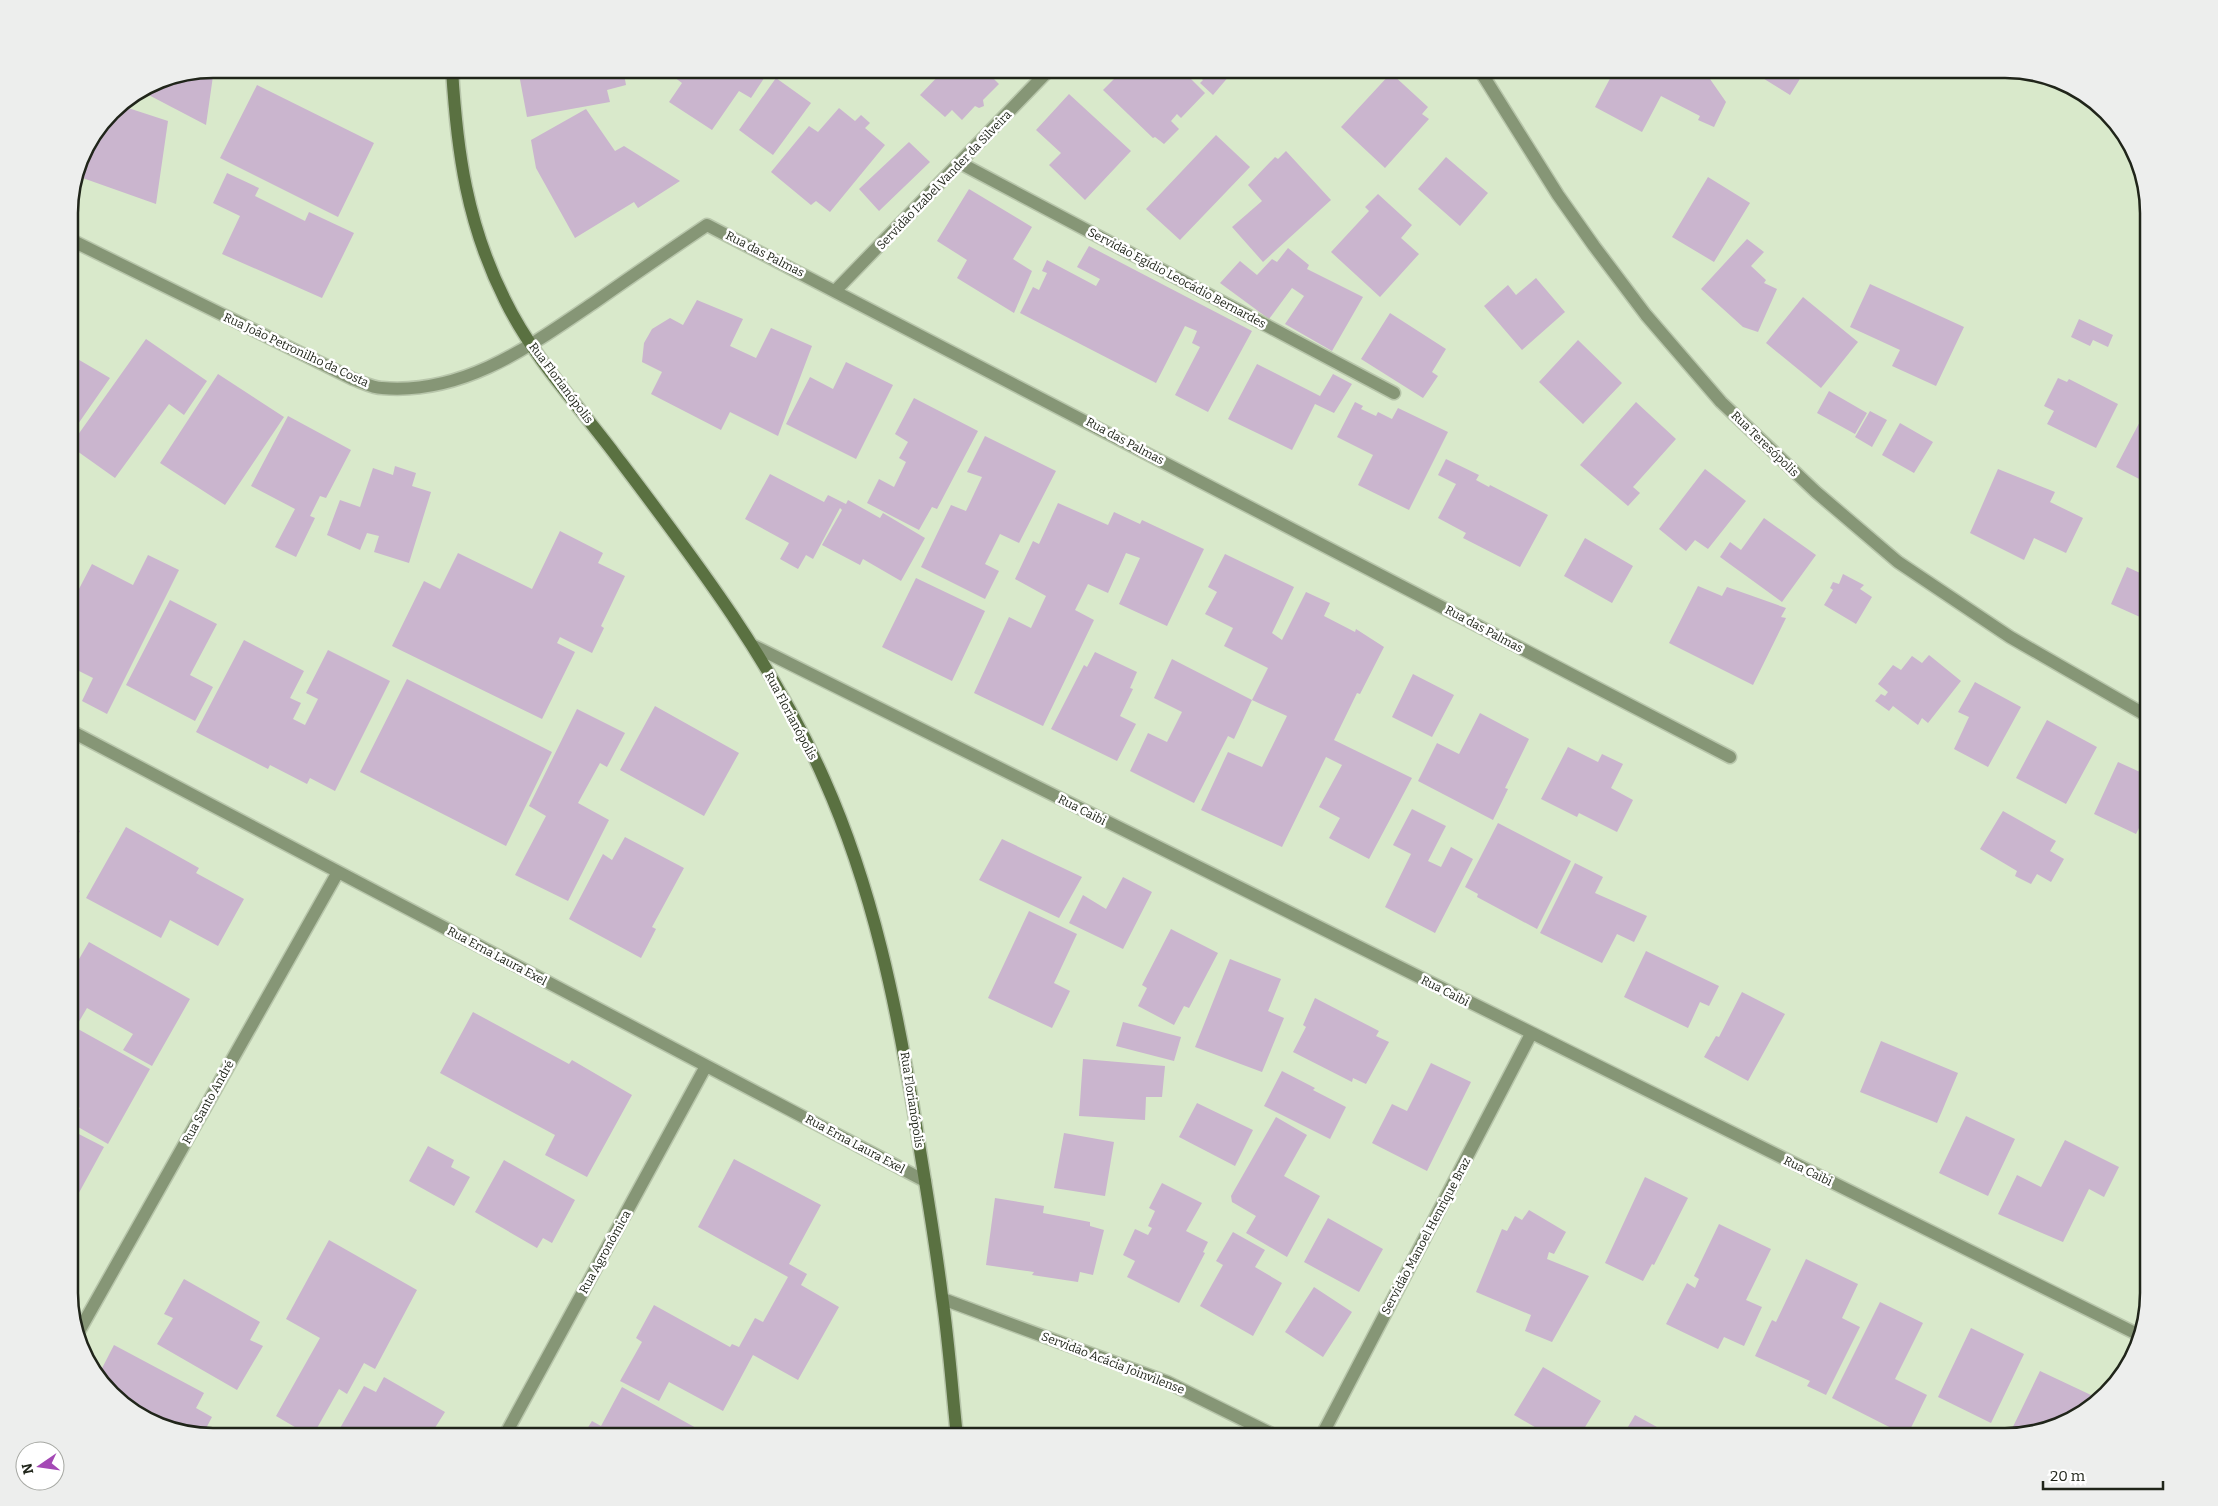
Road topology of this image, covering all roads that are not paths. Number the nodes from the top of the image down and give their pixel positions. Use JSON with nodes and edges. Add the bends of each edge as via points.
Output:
{"nodes":[{"id":1,"x":453,"y":77,"type":"edge"},
{"id":2,"x":1042,"y":77,"type":"edge"},
{"id":3,"x":1484,"y":77,"type":"edge"},
{"id":4,"x":960,"y":163,"type":"junction"},
{"id":5,"x":78,"y":243,"type":"edge"},
{"id":6,"x":836,"y":290,"type":"junction"},
{"id":7,"x":532,"y":345,"type":"junction"},
{"id":8,"x":1394,"y":392,"type":"dead end"},
{"id":9,"x":754,"y":646,"type":"junction"},
{"id":10,"x":2140,"y":712,"type":"edge"},
{"id":11,"x":78,"y":735,"type":"edge"},
{"id":12,"x":1730,"y":757,"type":"dead end"},
{"id":13,"x":338,"y":872,"type":"junction"},
{"id":14,"x":1531,"y":1034,"type":"junction"},
{"id":15,"x":706,"y":1066,"type":"junction"},
{"id":16,"x":925,"y":1181,"type":"junction"},
{"id":17,"x":943,"y":1299,"type":"junction"},
{"id":18,"x":82,"y":1326,"type":"edge"},
{"id":19,"x":2134,"y":1333,"type":"edge"},
{"id":20,"x":509,"y":1428,"type":"edge"},
{"id":21,"x":957,"y":1428,"type":"edge"},
{"id":22,"x":1260,"y":1428,"type":"edge"},
{"id":23,"x":1326,"y":1428,"type":"edge"}],
"edges":[{"from":1,"to":7,"type":"main road","name":"Rua Florianópolis","via":[[465,192],[481,244],[505,302]]},
{"from":2,"to":4,"type":"street","name":"Servidão Izabel Vander da Silveira"},
{"from":3,"to":10,"type":"street","name":"Rua Teresópolis","via":[[1558,196],[1594,246],[1646,315],[1721,402],[1816,492],[1898,562],[2010,637]]},
{"from":4,"to":6,"type":"street","name":"Servidão Izabel Vander da Silveira"},
{"from":4,"to":8,"type":"street","name":"Servidão Egídio Leocádio Bernardes"},
{"from":5,"to":7,"type":"street","name":"Rua João Petronilho da Costa","via":[[353,380],[380,388],[415,388],[458,380]]},
{"from":6,"to":7,"type":"street","name":"Rua das Palmas","via":[[707,225]]},
{"from":6,"to":12,"type":"street","name":"Rua das Palmas"},
{"from":7,"to":9,"type":"main road","name":"Rua Florianópolis","via":[[682,542]]},
{"from":9,"to":14,"type":"street","name":"Rua Caibi"},
{"from":9,"to":16,"type":"main road","name":"Rua Florianópolis","via":[[824,778],[858,865],[882,949],[902,1038]]},
{"from":11,"to":13,"type":"street","name":"Rua Erna Laura Exel"},
{"from":13,"to":15,"type":"street","name":"Rua Erna Laura Exel"},
{"from":13,"to":18,"type":"street","name":"Rua Santo André"},
{"from":14,"to":19,"type":"street","name":"Rua Caibi"},
{"from":14,"to":23,"type":"street","name":"Servidão Manoel Henrique Braz"},
{"from":15,"to":16,"type":"street","name":"Rua Erna Laura Exel"},
{"from":15,"to":20,"type":"street","name":"Rua Agronômica"},
{"from":16,"to":17,"type":"main road","name":"Rua Florianópolis"},
{"from":17,"to":21,"type":"main road","name":"Rua Florianópolis"},
{"from":17,"to":22,"type":"street","name":"Servidão Acácia Joinvilense","via":[[1167,1382]]}]}
